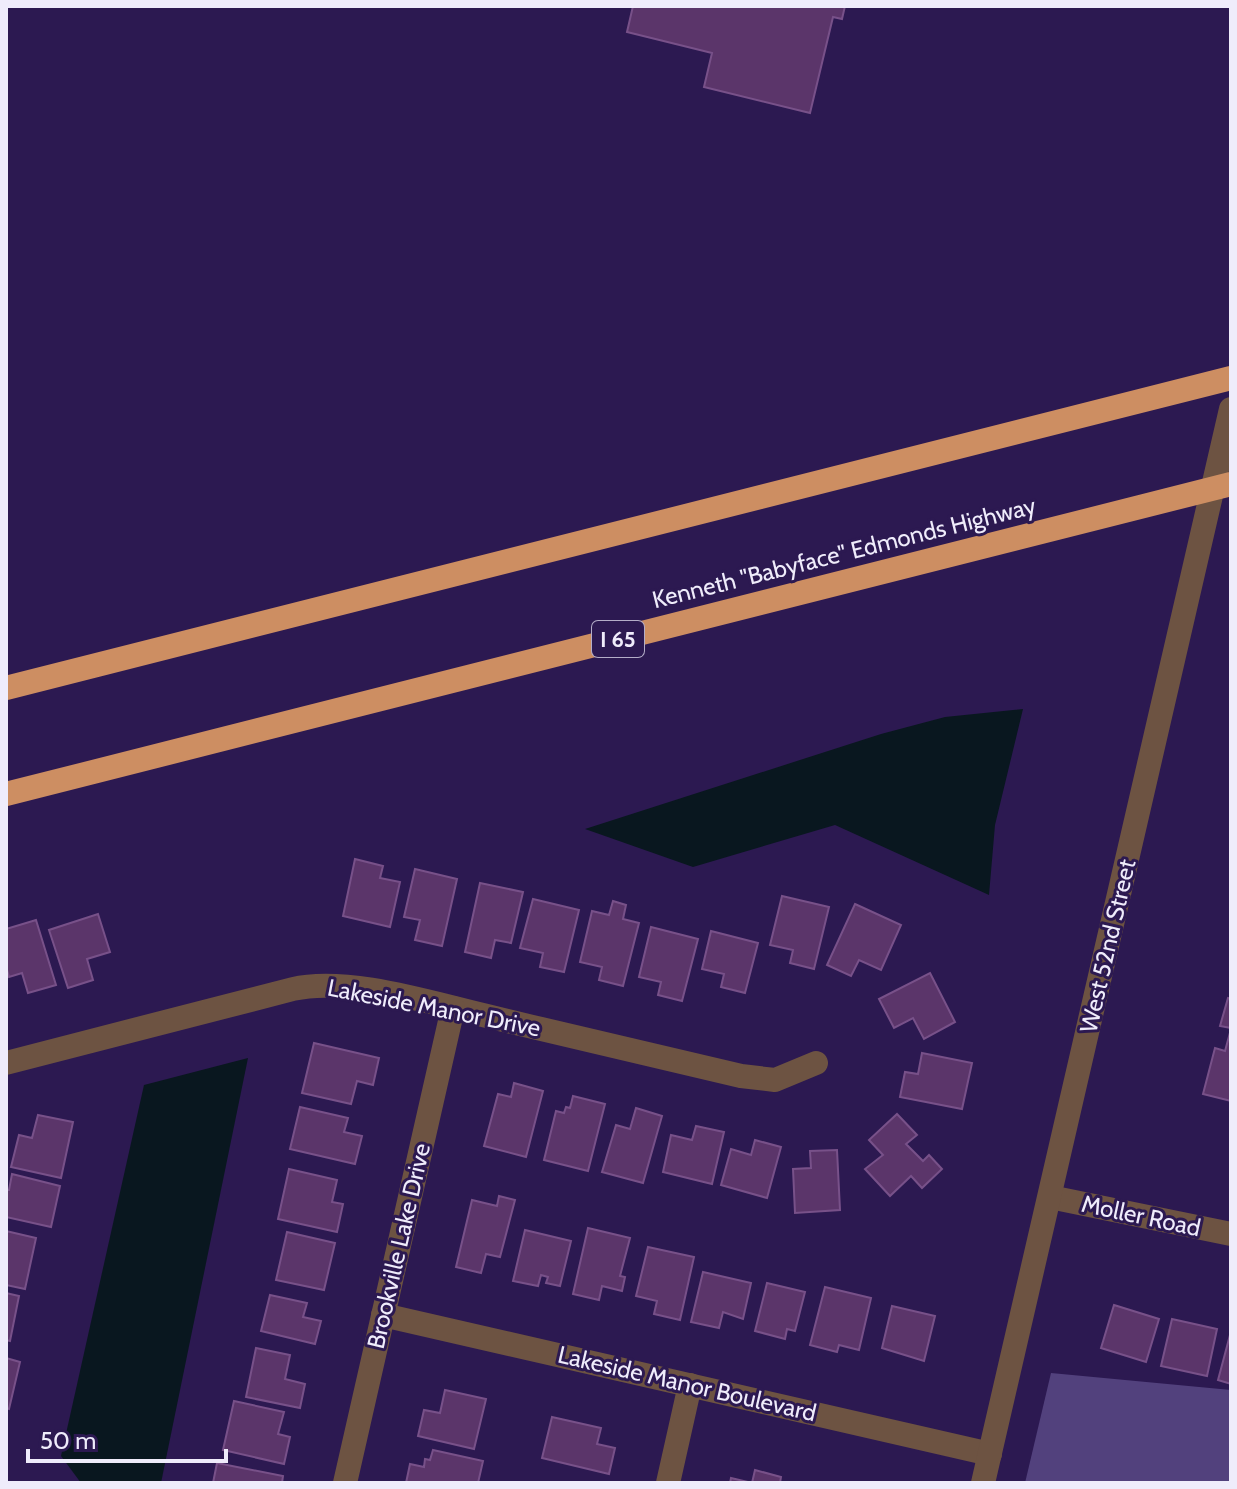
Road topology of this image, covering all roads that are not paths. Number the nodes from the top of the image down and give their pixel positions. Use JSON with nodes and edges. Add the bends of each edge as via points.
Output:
{"nodes":[{"id":1,"x":1231,"y":378,"type":"edge"},
{"id":2,"x":1231,"y":409,"type":"edge"},
{"id":3,"x":1231,"y":484,"type":"edge"},
{"id":4,"x":6,"y":688,"type":"edge"},
{"id":5,"x":6,"y":794,"type":"edge"},
{"id":6,"x":453,"y":1008,"type":"junction"},
{"id":7,"x":6,"y":1063,"type":"edge"},
{"id":8,"x":816,"y":1063,"type":"dead end"},
{"id":9,"x":1050,"y":1197,"type":"junction"},
{"id":10,"x":1231,"y":1234,"type":"edge"},
{"id":11,"x":383,"y":1315,"type":"junction"},
{"id":12,"x":690,"y":1385,"type":"junction"},
{"id":13,"x":990,"y":1454,"type":"junction"},
{"id":14,"x":345,"y":1483,"type":"edge"},
{"id":15,"x":668,"y":1483,"type":"edge"},
{"id":16,"x":983,"y":1483,"type":"edge"}],
"edges":[{"from":1,"to":4,"type":"highway"},
{"from":2,"to":9,"type":"street","name":"West 52nd Street"},
{"from":3,"to":5,"type":"highway","name":"Kenneth \"Babyface\" Edmonds Highway","number":"I 65"},
{"from":6,"to":7,"type":"street","name":"Lakeside Manor Drive","via":[[348,986],[307,986]]},
{"from":6,"to":8,"type":"street","name":"Lakeside Manor Drive","via":[[741,1076],[775,1080]]},
{"from":6,"to":11,"type":"street","name":"Brookville Lake Drive"},
{"from":9,"to":10,"type":"street","name":"Moller Road"},
{"from":9,"to":13,"type":"street","name":"West 52nd Street"},
{"from":11,"to":12,"type":"street","name":"Lakeside Manor Boulevard"},
{"from":11,"to":14,"type":"street","name":"Brookville Lake Drive"},
{"from":12,"to":13,"type":"street","name":"Lakeside Manor Boulevard"},
{"from":12,"to":15,"type":"street"},
{"from":13,"to":16,"type":"street","name":"West 52nd Street"}]}
